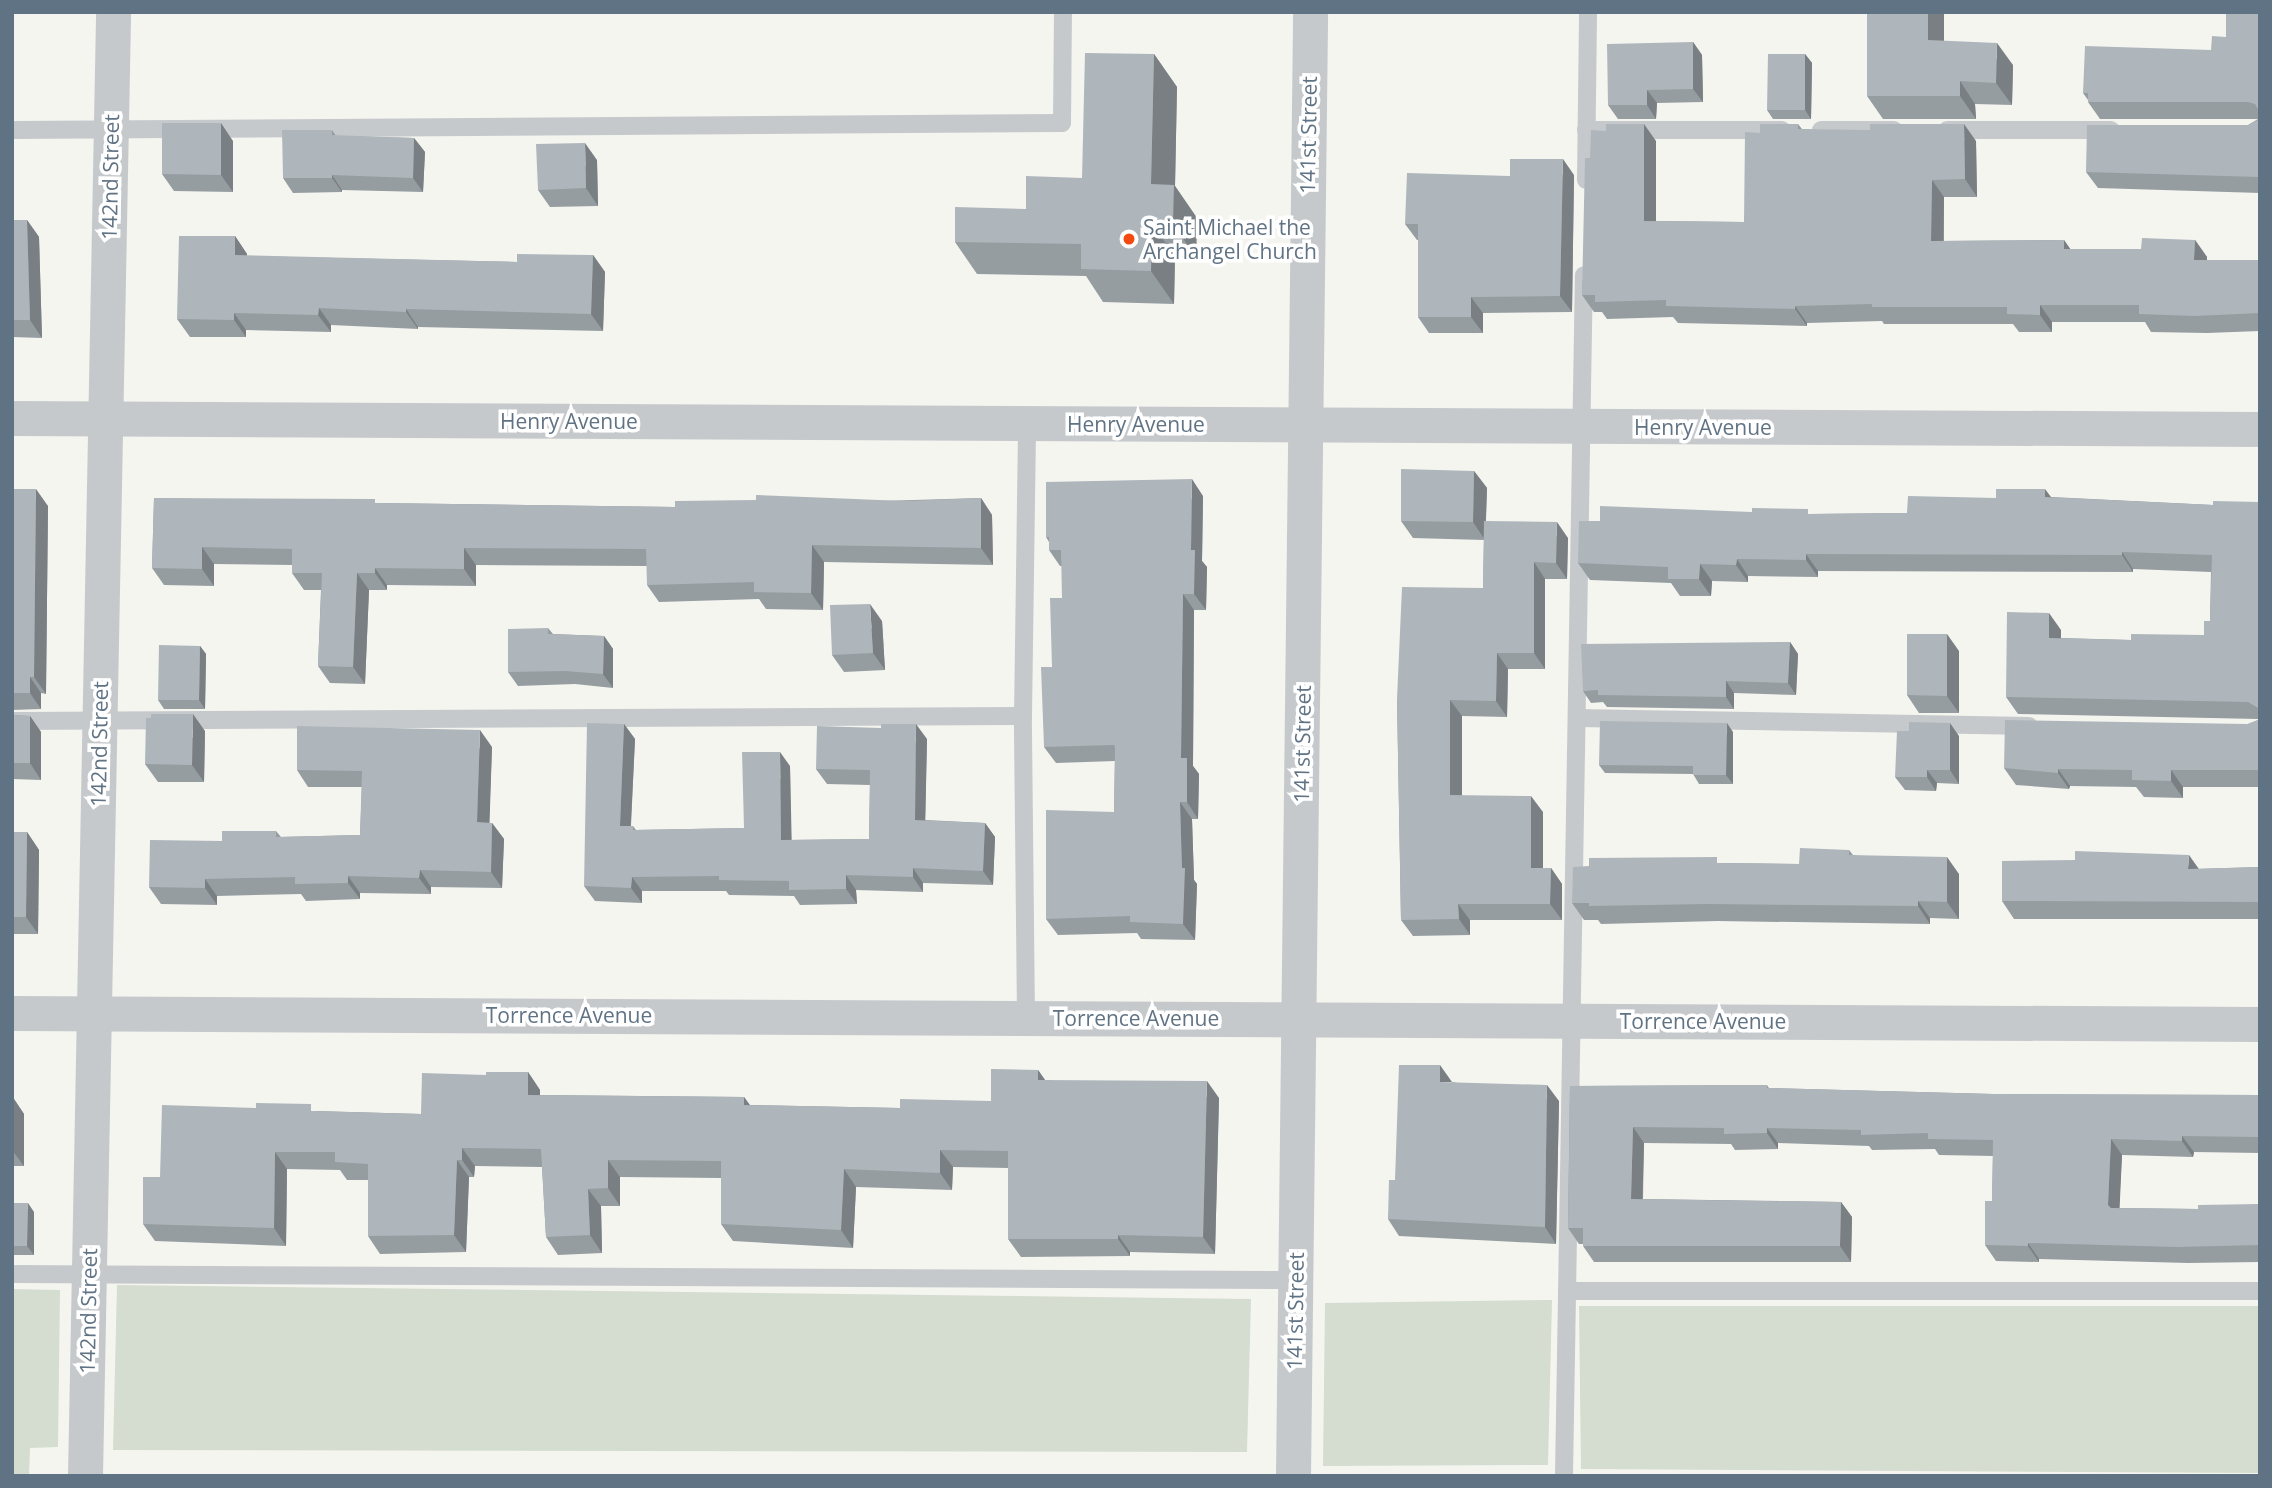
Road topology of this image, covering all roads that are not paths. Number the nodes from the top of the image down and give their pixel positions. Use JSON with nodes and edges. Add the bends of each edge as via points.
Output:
{"nodes":[{"id":1,"x":113,"y":12,"type":"edge"},
{"id":2,"x":1063,"y":12,"type":"edge"},
{"id":3,"x":1310,"y":12,"type":"edge"},
{"id":4,"x":1588,"y":12,"type":"edge"},
{"id":5,"x":12,"y":130,"type":"edge"},
{"id":6,"x":111,"y":130,"type":"junction"},
{"id":7,"x":1586,"y":130,"type":"junction"},
{"id":8,"x":2122,"y":130,"type":"edge"},
{"id":9,"x":1585,"y":197,"type":"edge"},
{"id":10,"x":1584,"y":251,"type":"edge"},
{"id":11,"x":12,"y":418,"type":"edge"},
{"id":12,"x":105,"y":419,"type":"junction"},
{"id":13,"x":1027,"y":423,"type":"junction"},
{"id":14,"x":1305,"y":425,"type":"junction"},
{"id":15,"x":1581,"y":426,"type":"junction"},
{"id":16,"x":2260,"y":429,"type":"edge"},
{"id":17,"x":1023,"y":716,"type":"junction"},
{"id":18,"x":1577,"y":718,"type":"junction"},
{"id":19,"x":12,"y":720,"type":"edge"},
{"id":20,"x":100,"y":721,"type":"junction"},
{"id":21,"x":2051,"y":726,"type":"edge"},
{"id":22,"x":12,"y":1013,"type":"edge"},
{"id":23,"x":94,"y":1013,"type":"junction"},
{"id":24,"x":1026,"y":1018,"type":"junction"},
{"id":25,"x":1298,"y":1019,"type":"junction"},
{"id":26,"x":1572,"y":1021,"type":"junction"},
{"id":27,"x":2260,"y":1024,"type":"edge"},
{"id":28,"x":12,"y":1274,"type":"edge"},
{"id":29,"x":89,"y":1275,"type":"junction"},
{"id":30,"x":1296,"y":1280,"type":"junction"},
{"id":31,"x":1567,"y":1291,"type":"junction"},
{"id":32,"x":2260,"y":1291,"type":"edge"},
{"id":33,"x":85,"y":1476,"type":"edge"},
{"id":34,"x":1293,"y":1476,"type":"edge"},
{"id":35,"x":1564,"y":1476,"type":"edge"}],
"edges":[{"from":1,"to":6,"type":"street","name":"142nd Street"},
{"from":2,"to":6,"type":"lane","via":[[1062,122]]},
{"from":3,"to":14,"type":"street","name":"141st Street"},
{"from":4,"to":7,"type":"lane"},
{"from":5,"to":6,"type":"lane"},
{"from":6,"to":12,"type":"street","name":"142nd Street"},
{"from":7,"to":8,"type":"lane"},
{"from":7,"to":9,"type":"lane"},
{"from":10,"to":15,"type":"lane"},
{"from":11,"to":12,"type":"street","name":"Henry Avenue"},
{"from":12,"to":13,"type":"street","name":"Henry Avenue"},
{"from":12,"to":20,"type":"street","name":"142nd Street"},
{"from":13,"to":14,"type":"street","name":"Henry Avenue"},
{"from":13,"to":17,"type":"lane"},
{"from":14,"to":15,"type":"street","name":"Henry Avenue"},
{"from":14,"to":25,"type":"street","name":"141st Street"},
{"from":15,"to":16,"type":"street","name":"Henry Avenue"},
{"from":15,"to":18,"type":"lane"},
{"from":17,"to":20,"type":"lane"},
{"from":17,"to":24,"type":"lane"},
{"from":18,"to":21,"type":"lane"},
{"from":18,"to":26,"type":"lane"},
{"from":19,"to":20,"type":"lane"},
{"from":20,"to":23,"type":"street","name":"142nd Street"},
{"from":22,"to":23,"type":"street","name":"Torrence Avenue"},
{"from":23,"to":24,"type":"street","name":"Torrence Avenue"},
{"from":23,"to":29,"type":"street","name":"142nd Street"},
{"from":24,"to":25,"type":"street","name":"Torrence Avenue"},
{"from":25,"to":26,"type":"street","name":"Torrence Avenue"},
{"from":25,"to":30,"type":"street","name":"141st Street"},
{"from":26,"to":27,"type":"street","name":"Torrence Avenue"},
{"from":26,"to":31,"type":"lane"},
{"from":28,"to":29,"type":"lane"},
{"from":29,"to":30,"type":"lane"},
{"from":29,"to":33,"type":"street","name":"142nd Street"},
{"from":30,"to":34,"type":"street","name":"141st Street"},
{"from":31,"to":32,"type":"lane"},
{"from":31,"to":35,"type":"lane"}]}
